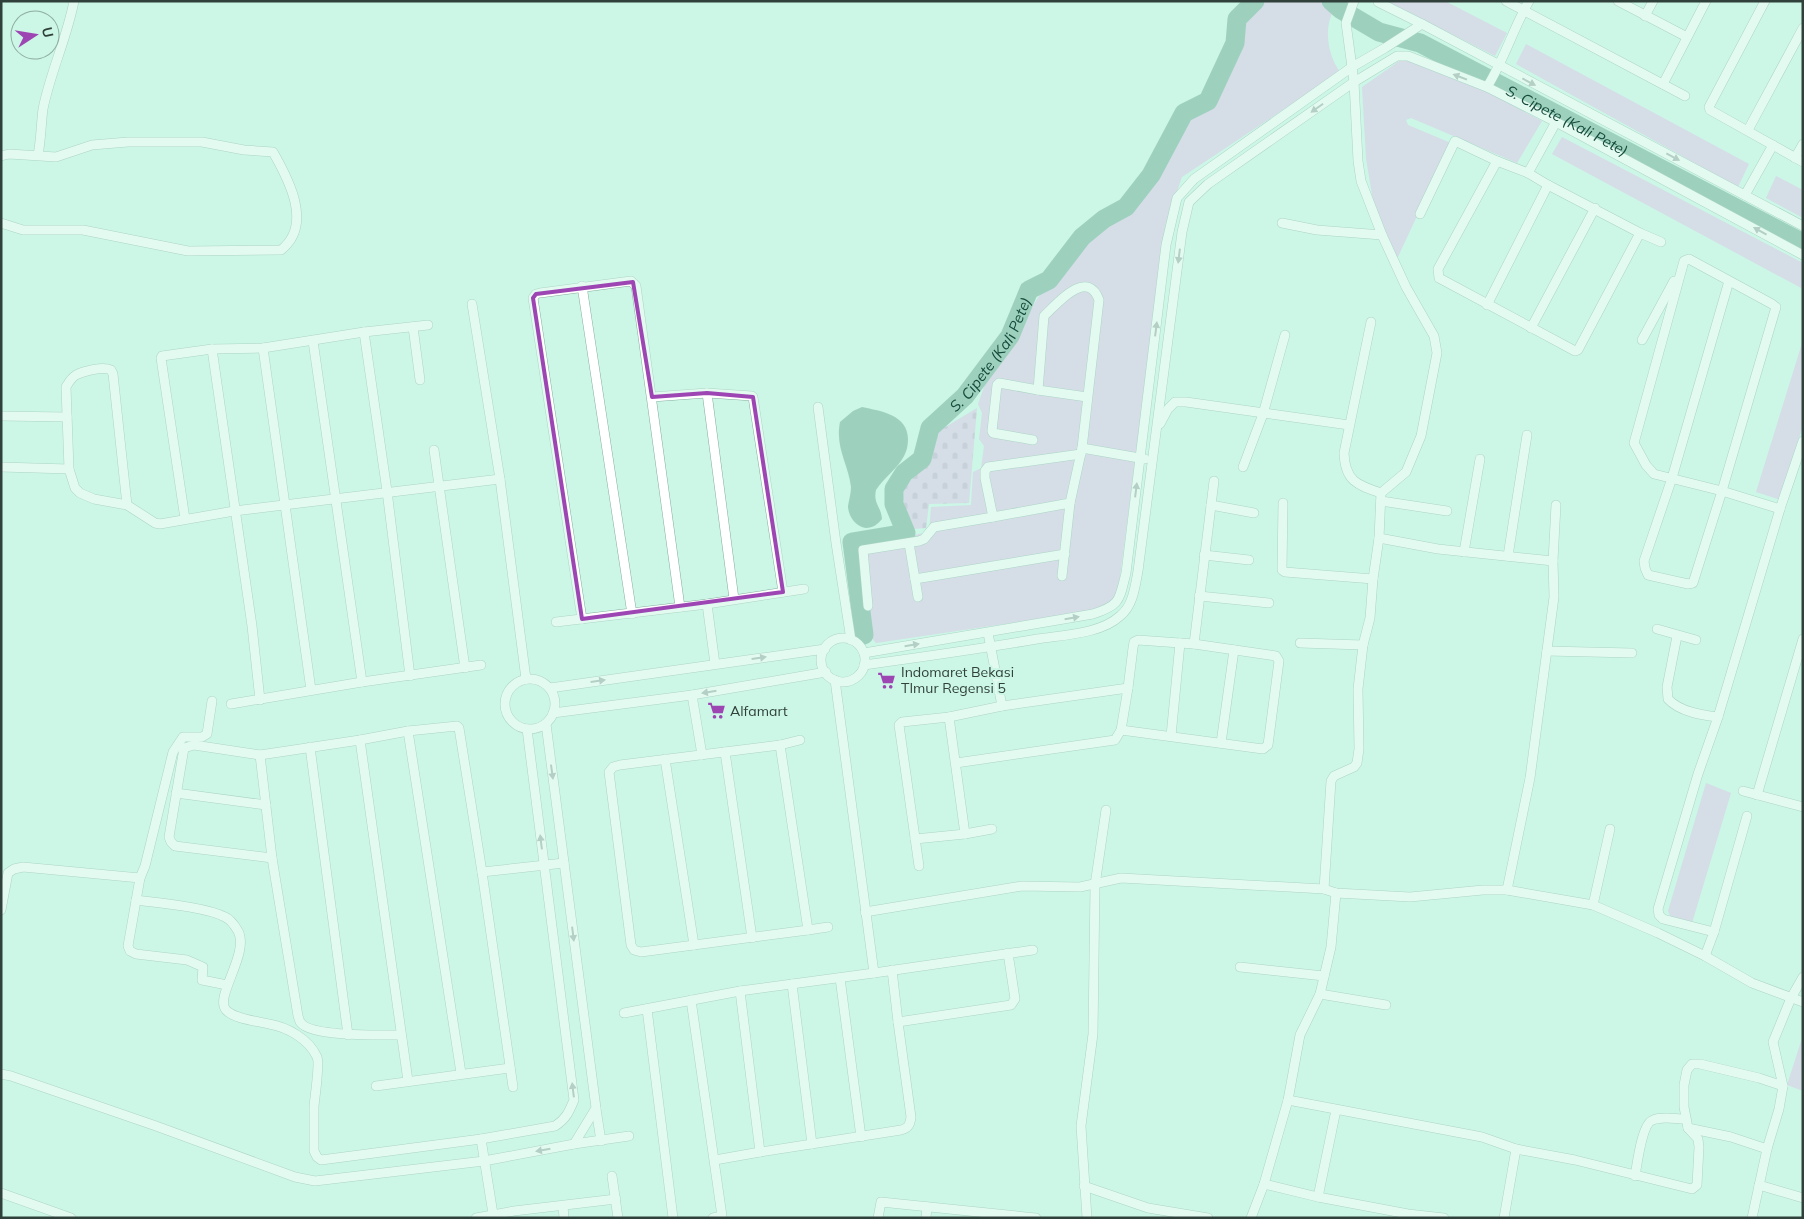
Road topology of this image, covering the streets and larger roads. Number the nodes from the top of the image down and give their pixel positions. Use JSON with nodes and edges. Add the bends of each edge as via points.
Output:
{"nodes":[{"id":1,"x":74,"y":1,"type":"edge"},
{"id":2,"x":1506,"y":1,"type":"edge"},
{"id":3,"x":1529,"y":1,"type":"edge"},
{"id":4,"x":1618,"y":1,"type":"edge"},
{"id":5,"x":1653,"y":1,"type":"edge"},
{"id":6,"x":1706,"y":1,"type":"edge"},
{"id":7,"x":1765,"y":1,"type":"edge"},
{"id":8,"x":1378,"y":2,"type":"edge"},
{"id":9,"x":1353,"y":5,"type":"edge"},
{"id":10,"x":1523,"y":11,"type":"junction"},
{"id":11,"x":1645,"y":16,"type":"junction"},
{"id":12,"x":1422,"y":24,"type":"junction"},
{"id":13,"x":1803,"y":28,"type":"edge"},
{"id":14,"x":1687,"y":37,"type":"junction"},
{"id":15,"x":1352,"y":67,"type":"junction"},
{"id":16,"x":1498,"y":68,"type":"junction"},
{"id":17,"x":1354,"y":82,"type":"junction"},
{"id":18,"x":1662,"y":84,"type":"junction"},
{"id":19,"x":1488,"y":85,"type":"junction"},
{"id":20,"x":1685,"y":96,"type":"dead end"},
{"id":21,"x":1556,"y":122,"type":"junction"},
{"id":22,"x":1748,"y":130,"type":"junction"},
{"id":23,"x":1803,"y":144,"type":"edge"},
{"id":24,"x":1773,"y":145,"type":"junction"},
{"id":25,"x":1,"y":156,"type":"edge"},
{"id":26,"x":38,"y":156,"type":"junction"},
{"id":27,"x":1799,"y":160,"type":"edge"},
{"id":28,"x":1497,"y":161,"type":"junction"},
{"id":29,"x":1528,"y":173,"type":"junction"},
{"id":30,"x":1548,"y":184,"type":"junction"},
{"id":31,"x":1745,"y":195,"type":"junction"},
{"id":32,"x":1595,"y":208,"type":"junction"},
{"id":33,"x":1420,"y":214,"type":"dead end"},
{"id":34,"x":1,"y":223,"type":"edge"},
{"id":35,"x":1282,"y":223,"type":"dead end"},
{"id":36,"x":1803,"y":226,"type":"edge"},
{"id":37,"x":1169,"y":230,"type":"junction"},
{"id":38,"x":1182,"y":232,"type":"junction"},
{"id":39,"x":1640,"y":233,"type":"junction"},
{"id":40,"x":1382,"y":235,"type":"junction"},
{"id":41,"x":1661,"y":242,"type":"dead end"},
{"id":42,"x":1803,"y":255,"type":"edge"},
{"id":43,"x":1681,"y":268,"type":"junction"},
{"id":44,"x":1729,"y":282,"type":"junction"},
{"id":45,"x":582,"y":286,"type":"junction"},
{"id":46,"x":472,"y":304,"type":"dead end"},
{"id":47,"x":1487,"y":305,"type":"junction"},
{"id":48,"x":1371,"y":322,"type":"dead end"},
{"id":49,"x":428,"y":325,"type":"dead end"},
{"id":50,"x":413,"y":327,"type":"junction"},
{"id":51,"x":1531,"y":328,"type":"junction"},
{"id":52,"x":364,"y":332,"type":"junction"},
{"id":53,"x":1285,"y":335,"type":"dead end"},
{"id":54,"x":1642,"y":340,"type":"dead end"},
{"id":55,"x":313,"y":341,"type":"junction"},
{"id":56,"x":263,"y":348,"type":"junction"},
{"id":57,"x":212,"y":349,"type":"junction"},
{"id":58,"x":420,"y":380,"type":"dead end"},
{"id":59,"x":1038,"y":390,"type":"junction"},
{"id":60,"x":707,"y":393,"type":"junction"},
{"id":61,"x":1087,"y":396,"type":"junction"},
{"id":62,"x":652,"y":397,"type":"junction"},
{"id":63,"x":818,"y":407,"type":"dead end"},
{"id":64,"x":1263,"y":414,"type":"junction"},
{"id":65,"x":1,"y":416,"type":"edge"},
{"id":66,"x":67,"y":417,"type":"junction"},
{"id":67,"x":1349,"y":425,"type":"junction"},
{"id":68,"x":1157,"y":431,"type":"junction"},
{"id":69,"x":1527,"y":435,"type":"dead end"},
{"id":70,"x":1033,"y":440,"type":"dead end"},
{"id":71,"x":1803,"y":441,"type":"edge"},
{"id":72,"x":434,"y":450,"type":"dead end"},
{"id":73,"x":1082,"y":451,"type":"junction"},
{"id":74,"x":1140,"y":458,"type":"junction"},
{"id":75,"x":1480,"y":459,"type":"dead end"},
{"id":76,"x":1152,"y":460,"type":"junction"},
{"id":77,"x":1,"y":467,"type":"edge"},
{"id":78,"x":1243,"y":467,"type":"dead end"},
{"id":79,"x":69,"y":469,"type":"junction"},
{"id":80,"x":1672,"y":478,"type":"junction"},
{"id":81,"x":500,"y":479,"type":"junction"},
{"id":82,"x":1214,"y":481,"type":"dead end"},
{"id":83,"x":439,"y":487,"type":"junction"},
{"id":84,"x":387,"y":491,"type":"junction"},
{"id":85,"x":1722,"y":492,"type":"junction"},
{"id":86,"x":1381,"y":497,"type":"junction"},
{"id":87,"x":335,"y":500,"type":"junction"},
{"id":88,"x":1070,"y":503,"type":"junction"},
{"id":89,"x":1283,"y":503,"type":"dead end"},
{"id":90,"x":127,"y":505,"type":"junction"},
{"id":91,"x":284,"y":505,"type":"junction"},
{"id":92,"x":1211,"y":505,"type":"junction"},
{"id":93,"x":1556,"y":506,"type":"dead end"},
{"id":94,"x":1780,"y":509,"type":"junction"},
{"id":95,"x":1447,"y":511,"type":"dead end"},
{"id":96,"x":234,"y":512,"type":"junction"},
{"id":97,"x":1254,"y":513,"type":"dead end"},
{"id":98,"x":993,"y":517,"type":"junction"},
{"id":99,"x":185,"y":519,"type":"junction"},
{"id":100,"x":1379,"y":538,"type":"junction"},
{"id":101,"x":909,"y":543,"type":"junction"},
{"id":102,"x":1464,"y":552,"type":"junction"},
{"id":103,"x":1065,"y":554,"type":"junction"},
{"id":104,"x":1204,"y":555,"type":"junction"},
{"id":105,"x":1508,"y":556,"type":"junction"},
{"id":106,"x":1250,"y":560,"type":"dead end"},
{"id":107,"x":1553,"y":560,"type":"junction"},
{"id":108,"x":1062,"y":576,"type":"dead end"},
{"id":109,"x":1373,"y":579,"type":"junction"},
{"id":110,"x":915,"y":580,"type":"junction"},
{"id":111,"x":804,"y":589,"type":"dead end"},
{"id":112,"x":782,"y":592,"type":"junction"},
{"id":113,"x":1200,"y":596,"type":"junction"},
{"id":114,"x":918,"y":597,"type":"dead end"},
{"id":115,"x":734,"y":599,"type":"junction"},
{"id":116,"x":707,"y":604,"type":"junction"},
{"id":117,"x":1268,"y":604,"type":"dead end"},
{"id":118,"x":868,"y":606,"type":"dead end"},
{"id":119,"x":680,"y":607,"type":"junction"},
{"id":120,"x":632,"y":614,"type":"junction"},
{"id":121,"x":582,"y":619,"type":"junction"},
{"id":122,"x":556,"y":622,"type":"dead end"},
{"id":123,"x":1657,"y":629,"type":"dead end"},
{"id":124,"x":988,"y":633,"type":"junction"},
{"id":125,"x":1677,"y":636,"type":"junction"},
{"id":126,"x":1803,"y":639,"type":"edge"},
{"id":127,"x":851,"y":640,"type":"junction"},
{"id":128,"x":1696,"y":640,"type":"dead end"},
{"id":129,"x":1180,"y":643,"type":"junction"},
{"id":130,"x":1300,"y":643,"type":"dead end"},
{"id":131,"x":1194,"y":644,"type":"junction"},
{"id":132,"x":1363,"y":645,"type":"junction"},
{"id":133,"x":990,"y":647,"type":"junction"},
{"id":134,"x":824,"y":649,"type":"junction"},
{"id":135,"x":1234,"y":650,"type":"junction"},
{"id":136,"x":1547,"y":651,"type":"junction"},
{"id":137,"x":864,"y":653,"type":"junction"},
{"id":138,"x":1632,"y":653,"type":"dead end"},
{"id":139,"x":715,"y":664,"type":"junction"},
{"id":140,"x":481,"y":665,"type":"dead end"},
{"id":141,"x":864,"y":665,"type":"junction"},
{"id":142,"x":465,"y":668,"type":"junction"},
{"id":143,"x":826,"y":672,"type":"junction"},
{"id":144,"x":410,"y":676,"type":"junction"},
{"id":145,"x":526,"y":679,"type":"junction"},
{"id":146,"x":835,"y":680,"type":"junction"},
{"id":147,"x":362,"y":682,"type":"junction"},
{"id":148,"x":550,"y":688,"type":"junction"},
{"id":149,"x":1128,"y":688,"type":"junction"},
{"id":150,"x":311,"y":690,"type":"junction"},
{"id":151,"x":692,"y":695,"type":"junction"},
{"id":152,"x":260,"y":700,"type":"junction"},
{"id":153,"x":212,"y":701,"type":"dead end"},
{"id":154,"x":232,"y":704,"type":"dead end"},
{"id":155,"x":1002,"y":706,"type":"junction"},
{"id":156,"x":554,"y":713,"type":"junction"},
{"id":157,"x":1718,"y":716,"type":"junction"},
{"id":158,"x":949,"y":717,"type":"junction"},
{"id":159,"x":546,"y":724,"type":"junction"},
{"id":160,"x":527,"y":729,"type":"junction"},
{"id":161,"x":408,"y":730,"type":"junction"},
{"id":162,"x":1121,"y":730,"type":"junction"},
{"id":163,"x":1171,"y":736,"type":"junction"},
{"id":164,"x":360,"y":740,"type":"junction"},
{"id":165,"x":800,"y":740,"type":"dead end"},
{"id":166,"x":1221,"y":743,"type":"junction"},
{"id":167,"x":780,"y":745,"type":"junction"},
{"id":168,"x":310,"y":746,"type":"junction"},
{"id":169,"x":725,"y":752,"type":"junction"},
{"id":170,"x":260,"y":755,"type":"junction"},
{"id":171,"x":702,"y":756,"type":"junction"},
{"id":172,"x":665,"y":759,"type":"junction"},
{"id":173,"x":956,"y":763,"type":"junction"},
{"id":174,"x":1743,"y":791,"type":"dead end"},
{"id":175,"x":176,"y":793,"type":"junction"},
{"id":176,"x":1757,"y":795,"type":"junction"},
{"id":177,"x":266,"y":805,"type":"junction"},
{"id":178,"x":1803,"y":808,"type":"edge"},
{"id":179,"x":1106,"y":810,"type":"dead end"},
{"id":180,"x":1747,"y":816,"type":"dead end"},
{"id":181,"x":992,"y":829,"type":"dead end"},
{"id":182,"x":1610,"y":829,"type":"dead end"},
{"id":183,"x":965,"y":834,"type":"junction"},
{"id":184,"x":915,"y":839,"type":"junction"},
{"id":185,"x":272,"y":858,"type":"junction"},
{"id":186,"x":562,"y":863,"type":"junction"},
{"id":187,"x":547,"y":864,"type":"junction"},
{"id":188,"x":919,"y":866,"type":"dead end"},
{"id":189,"x":5,"y":872,"type":"edge"},
{"id":190,"x":482,"y":872,"type":"junction"},
{"id":191,"x":140,"y":878,"type":"junction"},
{"id":192,"x":1095,"y":884,"type":"junction"},
{"id":193,"x":1324,"y":889,"type":"junction"},
{"id":194,"x":1507,"y":890,"type":"junction"},
{"id":195,"x":1336,"y":893,"type":"junction"},
{"id":196,"x":136,"y":900,"type":"junction"},
{"id":197,"x":1593,"y":905,"type":"junction"},
{"id":198,"x":1,"y":910,"type":"edge"},
{"id":199,"x":865,"y":912,"type":"junction"},
{"id":200,"x":828,"y":927,"type":"dead end"},
{"id":201,"x":808,"y":930,"type":"junction"},
{"id":202,"x":1714,"y":932,"type":"junction"},
{"id":203,"x":752,"y":938,"type":"junction"},
{"id":204,"x":694,"y":945,"type":"junction"},
{"id":205,"x":1033,"y":950,"type":"dead end"},
{"id":206,"x":1008,"y":953,"type":"junction"},
{"id":207,"x":1705,"y":956,"type":"junction"},
{"id":208,"x":1240,"y":967,"type":"dead end"},
{"id":209,"x":892,"y":970,"type":"junction"},
{"id":210,"x":874,"y":973,"type":"junction"},
{"id":211,"x":1324,"y":976,"type":"junction"},
{"id":212,"x":1803,"y":976,"type":"edge"},
{"id":213,"x":840,"y":978,"type":"junction"},
{"id":214,"x":792,"y":984,"type":"junction"},
{"id":215,"x":227,"y":985,"type":"junction"},
{"id":216,"x":740,"y":992,"type":"junction"},
{"id":217,"x":1320,"y":994,"type":"junction"},
{"id":218,"x":1791,"y":998,"type":"junction"},
{"id":219,"x":691,"y":1000,"type":"junction"},
{"id":220,"x":1803,"y":1002,"type":"edge"},
{"id":221,"x":1386,"y":1005,"type":"dead end"},
{"id":222,"x":646,"y":1008,"type":"junction"},
{"id":223,"x":624,"y":1012,"type":"dead end"},
{"id":224,"x":898,"y":1022,"type":"junction"},
{"id":225,"x":348,"y":1035,"type":"junction"},
{"id":226,"x":401,"y":1035,"type":"junction"},
{"id":227,"x":510,"y":1068,"type":"junction"},
{"id":228,"x":461,"y":1073,"type":"junction"},
{"id":229,"x":1,"y":1074,"type":"edge"},
{"id":230,"x":408,"y":1081,"type":"junction"},
{"id":231,"x":376,"y":1086,"type":"dead end"},
{"id":232,"x":1783,"y":1086,"type":"junction"},
{"id":233,"x":513,"y":1087,"type":"dead end"},
{"id":234,"x":1288,"y":1100,"type":"junction"},
{"id":235,"x":596,"y":1108,"type":"junction"},
{"id":236,"x":1336,"y":1110,"type":"junction"},
{"id":237,"x":1687,"y":1123,"type":"junction"},
{"id":238,"x":629,"y":1136,"type":"dead end"},
{"id":239,"x":861,"y":1137,"type":"junction"},
{"id":240,"x":481,"y":1141,"type":"junction"},
{"id":241,"x":601,"y":1141,"type":"junction"},
{"id":242,"x":574,"y":1144,"type":"junction"},
{"id":243,"x":812,"y":1144,"type":"junction"},
{"id":244,"x":1516,"y":1148,"type":"junction"},
{"id":245,"x":1767,"y":1149,"type":"junction"},
{"id":246,"x":760,"y":1152,"type":"junction"},
{"id":247,"x":483,"y":1158,"type":"junction"},
{"id":248,"x":715,"y":1160,"type":"junction"},
{"id":249,"x":612,"y":1176,"type":"dead end"},
{"id":250,"x":1635,"y":1176,"type":"junction"},
{"id":251,"x":1264,"y":1184,"type":"junction"},
{"id":252,"x":1759,"y":1185,"type":"junction"},
{"id":253,"x":1084,"y":1186,"type":"junction"},
{"id":254,"x":1,"y":1193,"type":"edge"},
{"id":255,"x":1318,"y":1197,"type":"junction"},
{"id":256,"x":1803,"y":1198,"type":"edge"},
{"id":257,"x":616,"y":1199,"type":"junction"},
{"id":258,"x":562,"y":1206,"type":"junction"},
{"id":259,"x":927,"y":1207,"type":"junction"},
{"id":260,"x":494,"y":1214,"type":"junction"},
{"id":261,"x":514,"y":1215,"type":"edge"},
{"id":262,"x":976,"y":1215,"type":"edge"},
{"id":263,"x":72,"y":1218,"type":"edge"},
{"id":264,"x":476,"y":1218,"type":"edge"},
{"id":265,"x":564,"y":1218,"type":"edge"},
{"id":266,"x":618,"y":1218,"type":"edge"},
{"id":267,"x":673,"y":1218,"type":"edge"},
{"id":268,"x":713,"y":1218,"type":"edge"},
{"id":269,"x":878,"y":1218,"type":"edge"},
{"id":270,"x":926,"y":1218,"type":"edge"},
{"id":271,"x":1036,"y":1218,"type":"edge"},
{"id":272,"x":1087,"y":1218,"type":"edge"},
{"id":273,"x":1208,"y":1218,"type":"edge"},
{"id":274,"x":1251,"y":1218,"type":"edge"},
{"id":275,"x":1444,"y":1218,"type":"edge"},
{"id":276,"x":1504,"y":1218,"type":"edge"},
{"id":277,"x":1752,"y":1218,"type":"edge"}],
"edges":[{"from":1,"to":26,"type":"street","via":[[43,109]]},
{"from":2,"to":10,"type":"street"},
{"from":3,"to":10,"type":"street"},
{"from":4,"to":11,"type":"street"},
{"from":5,"to":11,"type":"street"},
{"from":6,"to":14,"type":"street"},
{"from":7,"to":22,"type":"street","via":[[1709,106],[1710,110]]},
{"from":8,"to":12,"type":"street"},
{"from":9,"to":15,"type":"street","via":[[1346,23]]},
{"from":10,"to":16,"type":"street"},
{"from":10,"to":18,"type":"street"},
{"from":11,"to":14,"type":"street"},
{"from":12,"to":15,"type":"street"},
{"from":12,"to":16,"type":"street"},
{"from":13,"to":22,"type":"street"},
{"from":14,"to":18,"type":"street"},
{"from":15,"to":17,"type":"street"},
{"from":15,"to":37,"type":"street","via":[[1194,179],[1177,198]]},
{"from":16,"to":19,"type":"street"},
{"from":16,"to":31,"type":"street","one_way":true},
{"from":19,"to":17,"type":"street","one_way":true,"via":[[1402,55]]},
{"from":17,"to":38,"type":"street","one_way":true,"via":[[1208,184],[1189,202]]},
{"from":17,"to":40,"type":"street","via":[[1361,181]]},
{"from":18,"to":20,"type":"street"},
{"from":19,"to":21,"type":"street"},
{"from":21,"to":29,"type":"street"},
{"from":42,"to":21,"type":"street","one_way":true},
{"from":22,"to":24,"type":"street"},
{"from":23,"to":27,"type":"street"},
{"from":24,"to":27,"type":"street"},
{"from":24,"to":31,"type":"street"},
{"from":25,"to":26,"type":"street"},
{"from":26,"to":34,"type":"street","via":[[56,157],[92,145],[128,142],[202,142],[273,152],[291,188],[295,234],[290,244],[281,250],[188,251],[84,230],[23,230]]},
{"from":28,"to":29,"type":"street"},
{"from":28,"to":33,"type":"street","via":[[1455,141]]},
{"from":28,"to":47,"type":"street","via":[[1438,269],[1439,278]]},
{"from":29,"to":30,"type":"street"},
{"from":30,"to":32,"type":"street"},
{"from":30,"to":47,"type":"street"},
{"from":31,"to":36,"type":"street"},
{"from":32,"to":39,"type":"street"},
{"from":32,"to":51,"type":"street"},
{"from":35,"to":40,"type":"street","via":[[1317,230]]},
{"from":37,"to":38,"type":"street"},
{"from":74,"to":37,"type":"street","one_way":true},
{"from":38,"to":68,"type":"street","one_way":true},
{"from":39,"to":41,"type":"street"},
{"from":39,"to":51,"type":"street","via":[[1578,350]]},
{"from":40,"to":86,"type":"street","via":[[1434,336],[1437,353],[1421,436],[1406,472]]},
{"from":43,"to":44,"type":"street","via":[[1689,259]]},
{"from":43,"to":54,"type":"street"},
{"from":43,"to":80,"type":"street","via":[[1634,442],[1654,474]]},
{"from":44,"to":80,"type":"street"},
{"from":44,"to":85,"type":"street","via":[[1776,307]]},
{"from":45,"to":62,"type":"street","via":[[631,281],[636,286]]},
{"from":45,"to":120,"type":"street"},
{"from":45,"to":121,"type":"street","via":[[540,293],[533,298]]},
{"from":46,"to":81,"type":"street"},
{"from":47,"to":51,"type":"street"},
{"from":48,"to":67,"type":"street"},
{"from":49,"to":50,"type":"street"},
{"from":50,"to":52,"type":"street"},
{"from":50,"to":58,"type":"street"},
{"from":52,"to":55,"type":"street"},
{"from":52,"to":84,"type":"street"},
{"from":53,"to":64,"type":"street"},
{"from":55,"to":56,"type":"street"},
{"from":55,"to":87,"type":"street"},
{"from":56,"to":57,"type":"street"},
{"from":56,"to":91,"type":"street"},
{"from":57,"to":96,"type":"street"},
{"from":57,"to":99,"type":"street","via":[[164,354],[161,358]]},
{"from":59,"to":61,"type":"street"},
{"from":59,"to":61,"type":"street","via":[[1044,316],[1072,289],[1087,287],[1099,300]]},
{"from":59,"to":70,"type":"street","via":[[999,383],[993,414],[993,433]]},
{"from":60,"to":62,"type":"street"},
{"from":60,"to":112,"type":"street","via":[[752,396],[755,400]]},
{"from":60,"to":115,"type":"street"},
{"from":61,"to":73,"type":"street"},
{"from":62,"to":119,"type":"street"},
{"from":63,"to":127,"type":"street"},
{"from":64,"to":67,"type":"street"},
{"from":64,"to":68,"type":"street","via":[[1174,402]]},
{"from":64,"to":78,"type":"street"},
{"from":65,"to":66,"type":"street"},
{"from":66,"to":79,"type":"street"},
{"from":66,"to":90,"type":"street","via":[[66,387],[70,381],[80,374],[107,367],[111,370]]},
{"from":67,"to":86,"type":"street","via":[[1344,453],[1348,474]]},
{"from":68,"to":76,"type":"street"},
{"from":69,"to":105,"type":"street"},
{"from":71,"to":94,"type":"street"},
{"from":72,"to":83,"type":"street"},
{"from":73,"to":74,"type":"street"},
{"from":73,"to":88,"type":"street"},
{"from":73,"to":98,"type":"street","via":[[988,467],[984,478]]},
{"from":74,"to":76,"type":"street"},
{"from":124,"to":74,"type":"street","one_way":true,"via":[[1093,614],[1115,604],[1126,573]]},
{"from":75,"to":102,"type":"street"},
{"from":76,"to":133,"type":"street","via":[[1134,592],[1121,616],[1096,629]]},
{"from":77,"to":79,"type":"street"},
{"from":79,"to":90,"type":"street","via":[[80,493]]},
{"from":80,"to":85,"type":"street"},
{"from":80,"to":85,"type":"street","via":[[1644,561],[1648,575],[1693,583]]},
{"from":81,"to":83,"type":"street"},
{"from":81,"to":145,"type":"street"},
{"from":82,"to":92,"type":"street"},
{"from":83,"to":84,"type":"street"},
{"from":83,"to":142,"type":"street"},
{"from":84,"to":87,"type":"street"},
{"from":84,"to":144,"type":"street"},
{"from":85,"to":94,"type":"street"},
{"from":86,"to":95,"type":"street"},
{"from":86,"to":100,"type":"street"},
{"from":87,"to":91,"type":"street"},
{"from":87,"to":147,"type":"street"},
{"from":88,"to":98,"type":"street"},
{"from":88,"to":103,"type":"street"},
{"from":89,"to":109,"type":"street","via":[[1282,570]]},
{"from":90,"to":99,"type":"street","via":[[155,523],[168,524]]},
{"from":91,"to":96,"type":"street"},
{"from":91,"to":150,"type":"street"},
{"from":92,"to":97,"type":"street"},
{"from":92,"to":104,"type":"street"},
{"from":93,"to":107,"type":"street"},
{"from":94,"to":157,"type":"street"},
{"from":96,"to":99,"type":"street"},
{"from":96,"to":152,"type":"street"},
{"from":98,"to":101,"type":"street","via":[[934,527],[924,539]]},
{"from":100,"to":102,"type":"street"},
{"from":100,"to":109,"type":"street"},
{"from":101,"to":110,"type":"street"},
{"from":101,"to":118,"type":"street","via":[[863,550]]},
{"from":102,"to":105,"type":"street"},
{"from":103,"to":108,"type":"street"},
{"from":103,"to":110,"type":"street"},
{"from":104,"to":106,"type":"street"},
{"from":104,"to":113,"type":"street"},
{"from":105,"to":107,"type":"street"},
{"from":107,"to":136,"type":"street","via":[[1554,597]]},
{"from":109,"to":132,"type":"street","via":[[1370,618]]},
{"from":110,"to":114,"type":"street"},
{"from":111,"to":112,"type":"street"},
{"from":112,"to":115,"type":"street"},
{"from":113,"to":117,"type":"street"},
{"from":113,"to":131,"type":"street"},
{"from":115,"to":116,"type":"street"},
{"from":116,"to":119,"type":"street"},
{"from":116,"to":139,"type":"street"},
{"from":119,"to":120,"type":"street"},
{"from":120,"to":121,"type":"street"},
{"from":121,"to":122,"type":"street"},
{"from":123,"to":125,"type":"street"},
{"from":124,"to":133,"type":"street"},
{"from":137,"to":124,"type":"street","one_way":true},
{"from":125,"to":128,"type":"street"},
{"from":125,"to":157,"type":"street","via":[[1667,687],[1668,699],[1680,708]]},
{"from":126,"to":176,"type":"street"},
{"from":127,"to":134,"type":"street","via":[[839,638]]},
{"from":127,"to":137,"type":"street"},
{"from":129,"to":131,"type":"street"},
{"from":129,"to":149,"type":"street","via":[[1134,642]]},
{"from":129,"to":163,"type":"street"},
{"from":130,"to":132,"type":"street"},
{"from":131,"to":135,"type":"street"},
{"from":132,"to":193,"type":"street","via":[[1358,690],[1357,763],[1331,781]]},
{"from":133,"to":141,"type":"street"},
{"from":133,"to":155,"type":"street"},
{"from":139,"to":134,"type":"street","one_way":true},
{"from":134,"to":143,"type":"street","via":[[822,661]]},
{"from":135,"to":166,"type":"street"},
{"from":135,"to":166,"type":"street","via":[[1276,656],[1279,660],[1268,745],[1263,749]]},
{"from":136,"to":138,"type":"street"},
{"from":136,"to":194,"type":"street","via":[[1530,778]]},
{"from":137,"to":141,"type":"street"},
{"from":148,"to":139,"type":"street","one_way":true},
{"from":140,"to":142,"type":"street"},
{"from":141,"to":146,"type":"street","via":[[853,679]]},
{"from":142,"to":144,"type":"street"},
{"from":143,"to":146,"type":"street"},
{"from":143,"to":151,"type":"street","one_way":true},
{"from":144,"to":147,"type":"street"},
{"from":145,"to":148,"type":"street","via":[[539,680]]},
{"from":145,"to":160,"type":"street","via":[[509,688],[504,701],[510,720]]},
{"from":146,"to":199,"type":"street"},
{"from":147,"to":150,"type":"street"},
{"from":148,"to":156,"type":"street","via":[[555,700]]},
{"from":149,"to":155,"type":"street"},
{"from":149,"to":162,"type":"street"},
{"from":150,"to":152,"type":"street"},
{"from":151,"to":156,"type":"street"},
{"from":151,"to":171,"type":"street"},
{"from":152,"to":154,"type":"street"},
{"from":153,"to":191,"type":"street","via":[[207,734],[183,737],[173,752]]},
{"from":155,"to":158,"type":"street"},
{"from":156,"to":159,"type":"street"},
{"from":157,"to":202,"type":"street","via":[[1658,909],[1663,919]]},
{"from":158,"to":173,"type":"street"},
{"from":158,"to":184,"type":"street","via":[[902,722],[899,726]]},
{"from":159,"to":160,"type":"street"},
{"from":159,"to":186,"type":"street","one_way":true},
{"from":187,"to":160,"type":"street","one_way":true},
{"from":161,"to":164,"type":"street"},
{"from":161,"to":190,"type":"street","via":[[454,725],[459,728]]},
{"from":161,"to":228,"type":"street"},
{"from":162,"to":163,"type":"street"},
{"from":162,"to":173,"type":"street","via":[[1115,740]]},
{"from":163,"to":166,"type":"street"},
{"from":164,"to":168,"type":"street"},
{"from":164,"to":226,"type":"street"},
{"from":165,"to":167,"type":"street"},
{"from":167,"to":169,"type":"street"},
{"from":167,"to":201,"type":"street"},
{"from":168,"to":170,"type":"street"},
{"from":168,"to":225,"type":"street"},
{"from":169,"to":171,"type":"street"},
{"from":169,"to":203,"type":"street"},
{"from":170,"to":175,"type":"street","via":[[188,745],[184,748]]},
{"from":170,"to":177,"type":"street"},
{"from":171,"to":172,"type":"street"},
{"from":172,"to":204,"type":"street"},
{"from":172,"to":204,"type":"street","via":[[620,765],[609,772],[631,945],[641,952]]},
{"from":173,"to":183,"type":"street"},
{"from":174,"to":176,"type":"street"},
{"from":175,"to":177,"type":"street"},
{"from":175,"to":185,"type":"street","via":[[169,837],[175,846]]},
{"from":176,"to":178,"type":"street"},
{"from":177,"to":185,"type":"street"},
{"from":179,"to":192,"type":"street"},
{"from":180,"to":202,"type":"street"},
{"from":181,"to":183,"type":"street"},
{"from":182,"to":197,"type":"street"},
{"from":183,"to":184,"type":"street"},
{"from":184,"to":188,"type":"street"},
{"from":185,"to":225,"type":"street","via":[[301,1023],[310,1028]]},
{"from":186,"to":187,"type":"street"},
{"from":186,"to":235,"type":"street","one_way":true},
{"from":187,"to":190,"type":"street"},
{"from":240,"to":187,"type":"street","one_way":true,"via":[[554,1126],[568,1115],[574,1100]]},
{"from":189,"to":191,"type":"street","via":[[23,867]]},
{"from":189,"to":198,"type":"street"},
{"from":190,"to":227,"type":"street"},
{"from":191,"to":196,"type":"street"},
{"from":192,"to":193,"type":"street","via":[[1121,878]]},
{"from":192,"to":199,"type":"street","via":[[1080,888],[1022,886]]},
{"from":192,"to":253,"type":"street","via":[[1093,1034],[1081,1126]]},
{"from":193,"to":195,"type":"street"},
{"from":194,"to":195,"type":"street","via":[[1410,897]]},
{"from":194,"to":197,"type":"street"},
{"from":195,"to":211,"type":"street","via":[[1331,947]]},
{"from":196,"to":215,"type":"street","via":[[128,946],[130,951],[187,960],[204,967],[202,980]]},
{"from":196,"to":215,"type":"street","via":[[226,917],[237,928],[242,944]]},
{"from":197,"to":207,"type":"street"},
{"from":199,"to":210,"type":"street"},
{"from":200,"to":201,"type":"street"},
{"from":201,"to":203,"type":"street"},
{"from":202,"to":207,"type":"street"},
{"from":203,"to":204,"type":"street"},
{"from":205,"to":206,"type":"street"},
{"from":206,"to":209,"type":"street"},
{"from":206,"to":224,"type":"street","via":[[1015,999],[1011,1005]]},
{"from":207,"to":218,"type":"street","via":[[1752,983]]},
{"from":208,"to":211,"type":"street"},
{"from":209,"to":210,"type":"street"},
{"from":209,"to":224,"type":"street"},
{"from":210,"to":213,"type":"street"},
{"from":211,"to":217,"type":"street"},
{"from":212,"to":218,"type":"street"},
{"from":213,"to":214,"type":"street"},
{"from":213,"to":239,"type":"street"},
{"from":214,"to":216,"type":"street"},
{"from":214,"to":243,"type":"street"},
{"from":215,"to":240,"type":"street","via":[[226,1010],[252,1021],[282,1027],[312,1047],[318,1059],[314,1151],[321,1160]]},
{"from":216,"to":219,"type":"street"},
{"from":216,"to":246,"type":"street"},
{"from":217,"to":221,"type":"street"},
{"from":217,"to":234,"type":"street","via":[[1300,1035]]},
{"from":218,"to":220,"type":"street"},
{"from":218,"to":232,"type":"street","via":[[1774,1042]]},
{"from":219,"to":222,"type":"street"},
{"from":219,"to":248,"type":"street"},
{"from":222,"to":223,"type":"street"},
{"from":222,"to":267,"type":"street"},
{"from":224,"to":239,"type":"street","via":[[910,1125],[907,1129]]},
{"from":225,"to":226,"type":"street"},
{"from":226,"to":230,"type":"street"},
{"from":227,"to":228,"type":"street"},
{"from":227,"to":233,"type":"street"},
{"from":228,"to":230,"type":"street"},
{"from":229,"to":247,"type":"street","via":[[314,1181]]},
{"from":230,"to":231,"type":"street"},
{"from":232,"to":237,"type":"street","via":[[1736,1072],[1692,1064],[1687,1070],[1684,1085]]},
{"from":232,"to":245,"type":"street"},
{"from":234,"to":236,"type":"street"},
{"from":234,"to":251,"type":"street"},
{"from":235,"to":241,"type":"street"},
{"from":235,"to":242,"type":"street"},
{"from":236,"to":244,"type":"street","via":[[1482,1137]]},
{"from":236,"to":255,"type":"street"},
{"from":237,"to":245,"type":"street"},
{"from":237,"to":250,"type":"street","via":[[1659,1118],[1647,1124]]},
{"from":237,"to":250,"type":"street","via":[[1700,1147],[1695,1188]]},
{"from":238,"to":241,"type":"street"},
{"from":239,"to":243,"type":"street"},
{"from":240,"to":247,"type":"street"},
{"from":241,"to":242,"type":"street"},
{"from":242,"to":247,"type":"street","one_way":true},
{"from":243,"to":246,"type":"street"},
{"from":244,"to":250,"type":"street"},
{"from":244,"to":276,"type":"street"},
{"from":245,"to":252,"type":"street"},
{"from":246,"to":248,"type":"street"},
{"from":247,"to":260,"type":"street"},
{"from":248,"to":268,"type":"street","via":[[722,1216]]},
{"from":249,"to":257,"type":"street"},
{"from":251,"to":255,"type":"street"},
{"from":251,"to":274,"type":"street"},
{"from":252,"to":256,"type":"street"},
{"from":252,"to":277,"type":"street"},
{"from":253,"to":272,"type":"street"},
{"from":253,"to":273,"type":"street","via":[[1148,1208]]},
{"from":254,"to":263,"type":"street"},
{"from":255,"to":275,"type":"street"},
{"from":257,"to":258,"type":"street"},
{"from":257,"to":266,"type":"street"},
{"from":258,"to":261,"type":"street"},
{"from":258,"to":265,"type":"street"},
{"from":259,"to":262,"type":"street"},
{"from":259,"to":269,"type":"street","via":[[881,1202]]},
{"from":259,"to":270,"type":"street"},
{"from":260,"to":261,"type":"street"},
{"from":260,"to":264,"type":"street"},
{"from":262,"to":271,"type":"street"}]}
